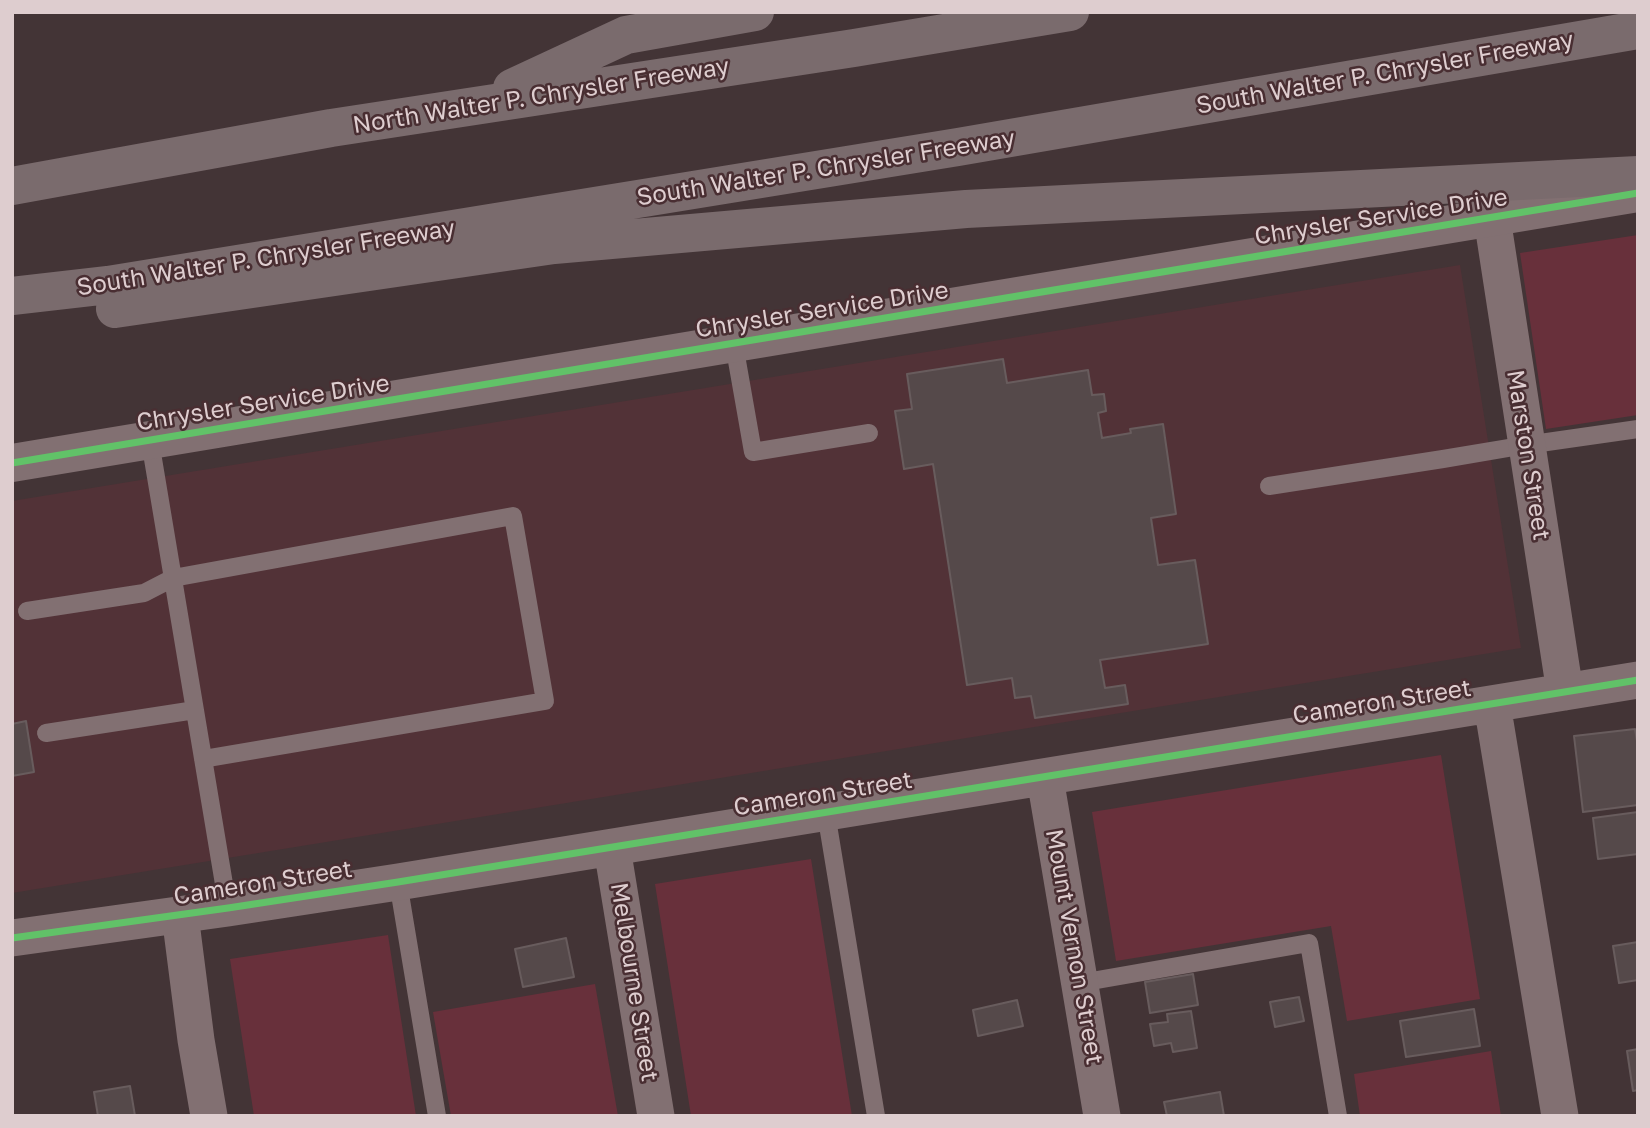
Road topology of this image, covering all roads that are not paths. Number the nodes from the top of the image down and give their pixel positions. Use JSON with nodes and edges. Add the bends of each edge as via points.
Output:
{"nodes":[{"id":1,"x":755,"y":12,"type":"edge"},
{"id":2,"x":1070,"y":12,"type":"edge"},
{"id":3,"x":1638,"y":30,"type":"edge"},
{"id":4,"x":470,"y":108,"type":"junction"},
{"id":5,"x":1638,"y":176,"type":"edge"},
{"id":6,"x":12,"y":186,"type":"edge"},
{"id":7,"x":1638,"y":193,"type":"edge"},
{"id":8,"x":1492,"y":218,"type":"junction"},
{"id":9,"x":12,"y":297,"type":"edge"},
{"id":10,"x":734,"y":344,"type":"junction"},
{"id":11,"x":1638,"y":429,"type":"edge"},
{"id":12,"x":869,"y":433,"type":"dead end"},
{"id":13,"x":150,"y":441,"type":"junction"},
{"id":14,"x":1526,"y":445,"type":"junction"},
{"id":15,"x":12,"y":463,"type":"edge"},
{"id":16,"x":1269,"y":485,"type":"dead end"},
{"id":17,"x":173,"y":578,"type":"junction"},
{"id":18,"x":27,"y":611,"type":"dead end"},
{"id":19,"x":1638,"y":680,"type":"edge"},
{"id":20,"x":1564,"y":692,"type":"junction"},
{"id":21,"x":1492,"y":704,"type":"junction"},
{"id":22,"x":195,"y":710,"type":"junction"},
{"id":23,"x":46,"y":733,"type":"dead end"},
{"id":24,"x":203,"y":759,"type":"junction"},
{"id":25,"x":1045,"y":778,"type":"junction"},
{"id":26,"x":826,"y":813,"type":"junction"},
{"id":27,"x":612,"y":848,"type":"junction"},
{"id":28,"x":398,"y":882,"type":"junction"},
{"id":29,"x":228,"y":908,"type":"junction"},
{"id":30,"x":180,"y":915,"type":"junction"},
{"id":31,"x":12,"y":938,"type":"edge"},
{"id":32,"x":1080,"y":983,"type":"junction"},
{"id":33,"x":209,"y":1116,"type":"edge"},
{"id":34,"x":437,"y":1116,"type":"edge"},
{"id":35,"x":656,"y":1116,"type":"edge"},
{"id":36,"x":876,"y":1116,"type":"edge"},
{"id":37,"x":1102,"y":1116,"type":"edge"},
{"id":38,"x":1338,"y":1116,"type":"edge"},
{"id":39,"x":1560,"y":1116,"type":"edge"}],
"edges":[{"from":1,"to":4,"type":"highway","via":[[626,35]]},
{"from":2,"to":4,"type":"highway","name":"North Walter P. Chrysler Freeway"},
{"from":3,"to":9,"type":"highway","name":"South Walter P. Chrysler Freeway","via":[[917,153]]},
{"from":4,"to":6,"type":"highway","name":"North Walter P. Chrysler Freeway","via":[[318,130]]},
{"from":5,"to":9,"type":"highway","via":[[966,209],[637,237],[554,245],[120,310]]},
{"from":7,"to":8,"type":"street","name":"Chrysler Service Drive"},
{"from":8,"to":10,"type":"street","name":"Chrysler Service Drive"},
{"from":8,"to":14,"type":"street","name":"Marston Street"},
{"from":10,"to":12,"type":"lane","via":[[753,452]]},
{"from":10,"to":13,"type":"street","name":"Chrysler Service Drive"},
{"from":11,"to":14,"type":"lane"},
{"from":13,"to":15,"type":"street","name":"Chrysler Service Drive"},
{"from":13,"to":17,"type":"lane"},
{"from":14,"to":16,"type":"lane"},
{"from":14,"to":20,"type":"street","name":"Marston Street"},
{"from":17,"to":18,"type":"lane","via":[[144,593]]},
{"from":17,"to":22,"type":"lane"},
{"from":17,"to":24,"type":"lane","via":[[513,516],[545,701]]},
{"from":19,"to":20,"type":"street","name":"Cameron Street"},
{"from":20,"to":21,"type":"street","name":"Cameron Street"},
{"from":21,"to":25,"type":"street","name":"Cameron Street"},
{"from":21,"to":39,"type":"street"},
{"from":22,"to":23,"type":"lane"},
{"from":22,"to":24,"type":"lane"},
{"from":24,"to":29,"type":"lane"},
{"from":25,"to":26,"type":"street","name":"Cameron Street"},
{"from":25,"to":32,"type":"street","name":"Mount Vernon Street"},
{"from":26,"to":27,"type":"street","name":"Cameron Street"},
{"from":26,"to":36,"type":"lane"},
{"from":27,"to":28,"type":"street","name":"Cameron Street"},
{"from":27,"to":35,"type":"street","name":"Melbourne Street"},
{"from":28,"to":29,"type":"street","name":"Cameron Street"},
{"from":28,"to":34,"type":"lane"},
{"from":29,"to":30,"type":"street","name":"Cameron Street"},
{"from":30,"to":31,"type":"street","name":"Cameron Street"},
{"from":30,"to":33,"type":"street"},
{"from":32,"to":37,"type":"street","name":"Mount Vernon Street"},
{"from":32,"to":38,"type":"lane","via":[[1309,943]]}]}
